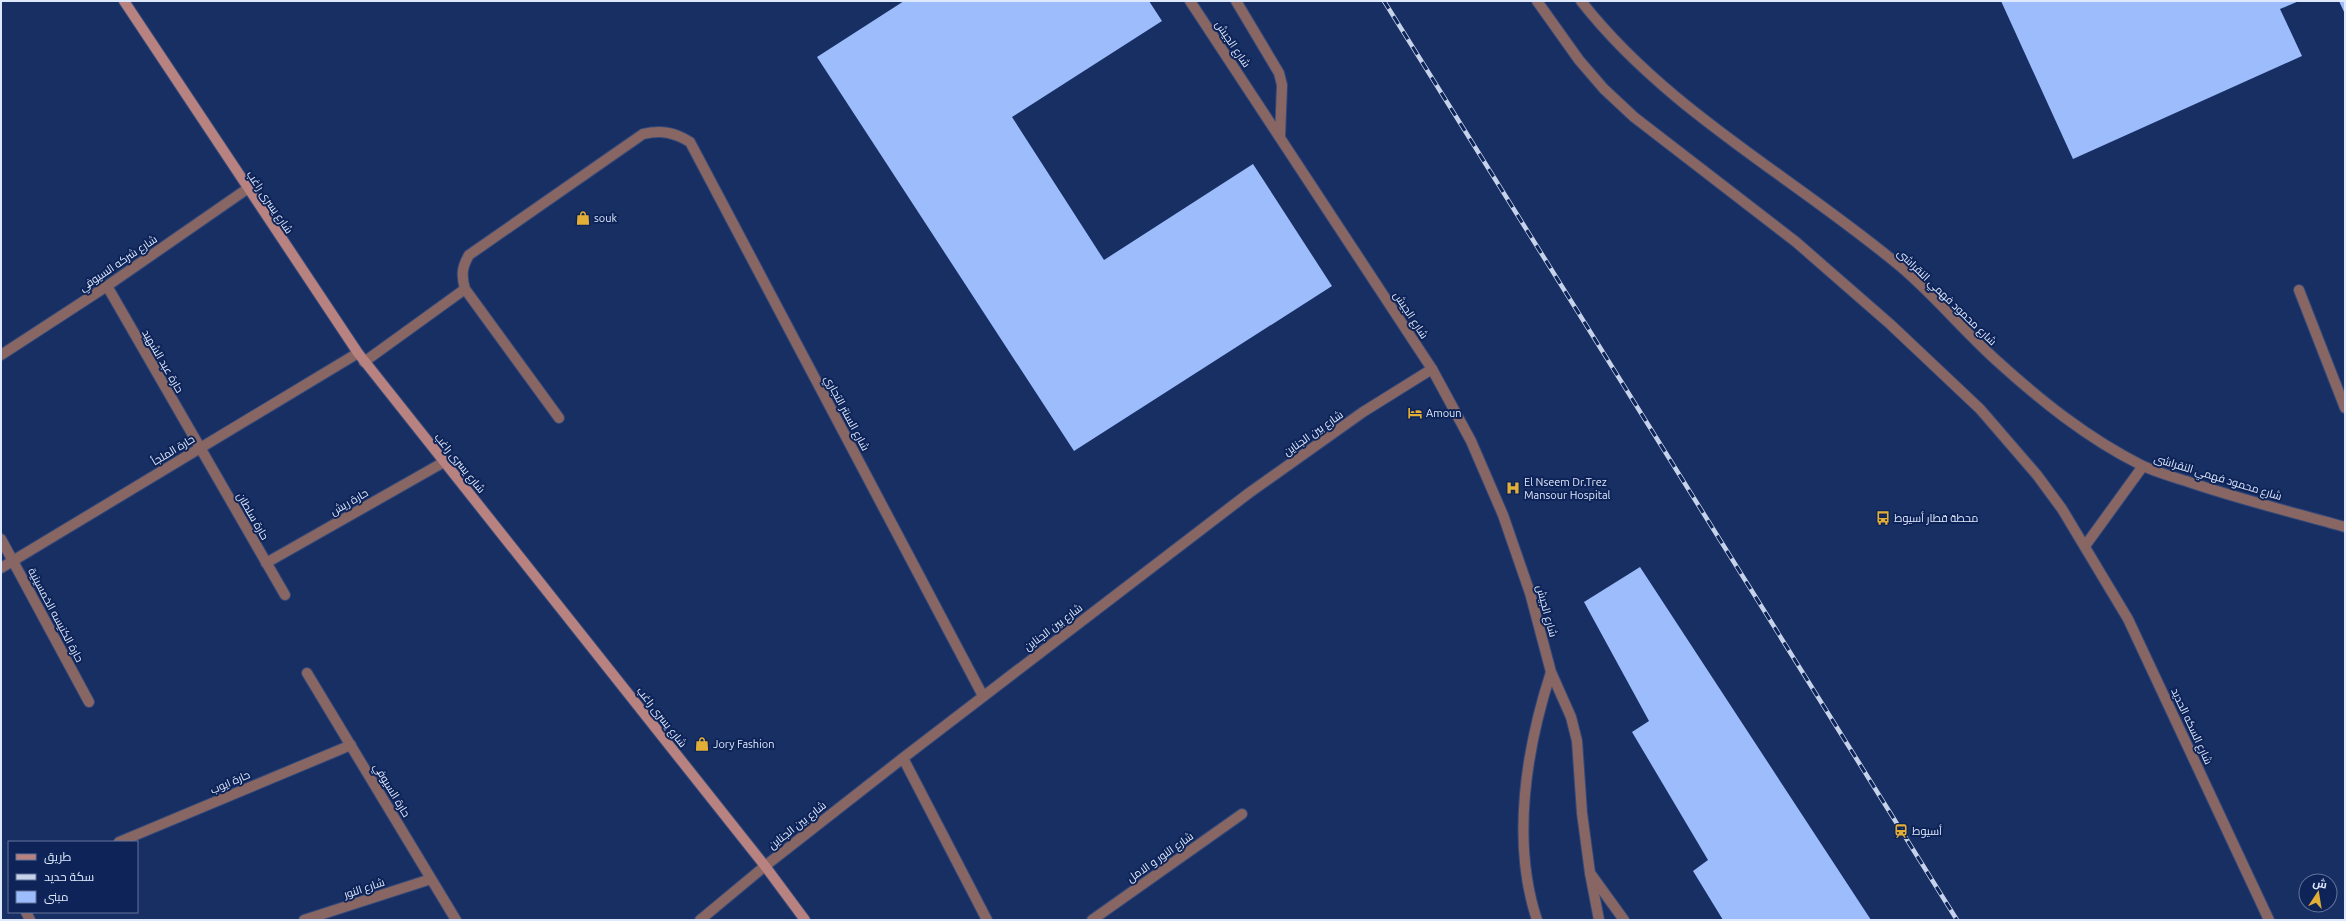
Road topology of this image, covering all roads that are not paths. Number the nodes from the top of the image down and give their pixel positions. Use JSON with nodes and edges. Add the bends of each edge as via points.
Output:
{"nodes":[{"id":1,"x":124,"y":1,"type":"edge"},
{"id":2,"x":1190,"y":1,"type":"edge"},
{"id":3,"x":1236,"y":1,"type":"edge"},
{"id":4,"x":1537,"y":1,"type":"edge"},
{"id":5,"x":1581,"y":1,"type":"edge"},
{"id":6,"x":1280,"y":137,"type":"junction"},
{"id":7,"x":247,"y":189,"type":"junction"},
{"id":8,"x":107,"y":286,"type":"junction"},
{"id":9,"x":465,"y":289,"type":"junction"},
{"id":10,"x":2299,"y":290,"type":"dead end"},
{"id":11,"x":358,"y":353,"type":"junction"},
{"id":12,"x":1,"y":355,"type":"edge"},
{"id":13,"x":364,"y":362,"type":"junction"},
{"id":14,"x":1432,"y":369,"type":"junction"},
{"id":15,"x":2345,"y":408,"type":"edge"},
{"id":16,"x":559,"y":418,"type":"dead end"},
{"id":17,"x":200,"y":448,"type":"junction"},
{"id":18,"x":444,"y":462,"type":"junction"},
{"id":19,"x":2143,"y":466,"type":"junction"},
{"id":20,"x":2345,"y":527,"type":"edge"},
{"id":21,"x":1,"y":540,"type":"edge"},
{"id":22,"x":2085,"y":546,"type":"junction"},
{"id":23,"x":13,"y":561,"type":"junction"},
{"id":24,"x":266,"y":563,"type":"junction"},
{"id":25,"x":1,"y":568,"type":"edge"},
{"id":26,"x":285,"y":595,"type":"dead end"},
{"id":27,"x":1551,"y":672,"type":"junction"},
{"id":28,"x":307,"y":673,"type":"dead end"},
{"id":29,"x":983,"y":696,"type":"junction"},
{"id":30,"x":89,"y":702,"type":"dead end"},
{"id":31,"x":351,"y":745,"type":"junction"},
{"id":32,"x":903,"y":758,"type":"junction"},
{"id":33,"x":1242,"y":814,"type":"dead end"},
{"id":34,"x":121,"y":841,"type":"edge"},
{"id":35,"x":764,"y":866,"type":"junction"},
{"id":36,"x":1590,"y":873,"type":"junction"},
{"id":37,"x":431,"y":879,"type":"junction"},
{"id":38,"x":304,"y":920,"type":"edge"},
{"id":39,"x":456,"y":920,"type":"edge"},
{"id":40,"x":700,"y":920,"type":"edge"},
{"id":41,"x":805,"y":920,"type":"edge"},
{"id":42,"x":987,"y":920,"type":"edge"},
{"id":43,"x":1092,"y":920,"type":"edge"},
{"id":44,"x":1537,"y":920,"type":"edge"},
{"id":45,"x":1599,"y":920,"type":"edge"},
{"id":46,"x":1624,"y":920,"type":"edge"},
{"id":47,"x":2269,"y":920,"type":"edge"}],
"edges":[{"from":1,"to":7,"type":"main road","name":"شارع يسرى راغب"},
{"from":2,"to":6,"type":"street","name":"شارع الجيش"},
{"from":3,"to":6,"type":"street","via":[[1279,73],[1282,85]]},
{"from":4,"to":22,"type":"street","via":[[1579,60],[1604,89],[1634,117],[1796,242],[1890,324],[1980,409],[2037,475]]},
{"from":5,"to":19,"type":"street","name":"شارع محمود فهمي النقراشى","via":[[1604,30],[1645,72],[1850,226],[1903,269],[1994,359],[2040,400],[2090,435]]},
{"from":6,"to":14,"type":"street","name":"شارع الجيش"},
{"from":7,"to":8,"type":"street","name":"شارع شركه السيوفي"},
{"from":7,"to":11,"type":"main road","name":"شارع يسرى راغب"},
{"from":8,"to":12,"type":"street","name":"شارع شركه السيوفي"},
{"from":8,"to":17,"type":"street","name":"حارة عبد الشهيد"},
{"from":9,"to":13,"type":"street"},
{"from":9,"to":16,"type":"street"},
{"from":9,"to":29,"type":"street","name":"شارع السنتر التجاري","via":[[462,272],[469,255],[643,134],[667,132],[679,135],[690,142]]},
{"from":10,"to":15,"type":"street"},
{"from":11,"to":13,"type":"main road","name":"شارع يسرى راغب"},
{"from":11,"to":17,"type":"street","name":"حارة الملجأ"},
{"from":13,"to":18,"type":"main road","name":"شارع يسرى راغب"},
{"from":14,"to":27,"type":"street","name":"شارع الجيش","via":[[1471,441],[1503,516],[1530,593]]},
{"from":14,"to":29,"type":"street","name":"شارع بين الجناين","via":[[1304,452]]},
{"from":17,"to":23,"type":"street","name":"حارة الملجأ"},
{"from":17,"to":24,"type":"street","name":"حارة سلطان"},
{"from":18,"to":24,"type":"street","name":"حارة ريش"},
{"from":18,"to":35,"type":"main road","name":"شارع يسرى راغب"},
{"from":19,"to":20,"type":"street","name":"شارع محمود فهمي النقراشى","via":[[2208,488]]},
{"from":19,"to":22,"type":"street"},
{"from":21,"to":23,"type":"street","name":"حارة الكنيسه الخمسينية"},
{"from":22,"to":47,"type":"street","name":"شارع السكه الحديد","via":[[2128,619]]},
{"from":23,"to":25,"type":"street","name":"حارة الملجأ"},
{"from":23,"to":30,"type":"street","name":"حارة الكنيسه الخمسينية"},
{"from":24,"to":26,"type":"street","name":"حارة سلطان"},
{"from":27,"to":36,"type":"street","name":"شارع الجيش","via":[[1571,717],[1577,741]]},
{"from":27,"to":44,"type":"street","via":[[1539,710],[1526,786],[1526,864]]},
{"from":28,"to":31,"type":"street","name":"حارة السيوفي"},
{"from":29,"to":32,"type":"street","name":"شارع بين الجناين"},
{"from":31,"to":34,"type":"street","name":"حارة ايوب"},
{"from":31,"to":37,"type":"street","name":"حارة السيوفي"},
{"from":32,"to":35,"type":"street","name":"شارع بين الجناين"},
{"from":32,"to":42,"type":"street"},
{"from":33,"to":43,"type":"street","name":"شارع النور و الامل"},
{"from":35,"to":40,"type":"street","name":"شارع بين الجناين"},
{"from":35,"to":41,"type":"main road","name":"شارع يسرى راغب"},
{"from":36,"to":45,"type":"street","name":"شارع الجيش"},
{"from":36,"to":46,"type":"street"},
{"from":37,"to":38,"type":"street","name":"شارع النور"},
{"from":37,"to":39,"type":"street","name":"حارة السيوفي"}]}
